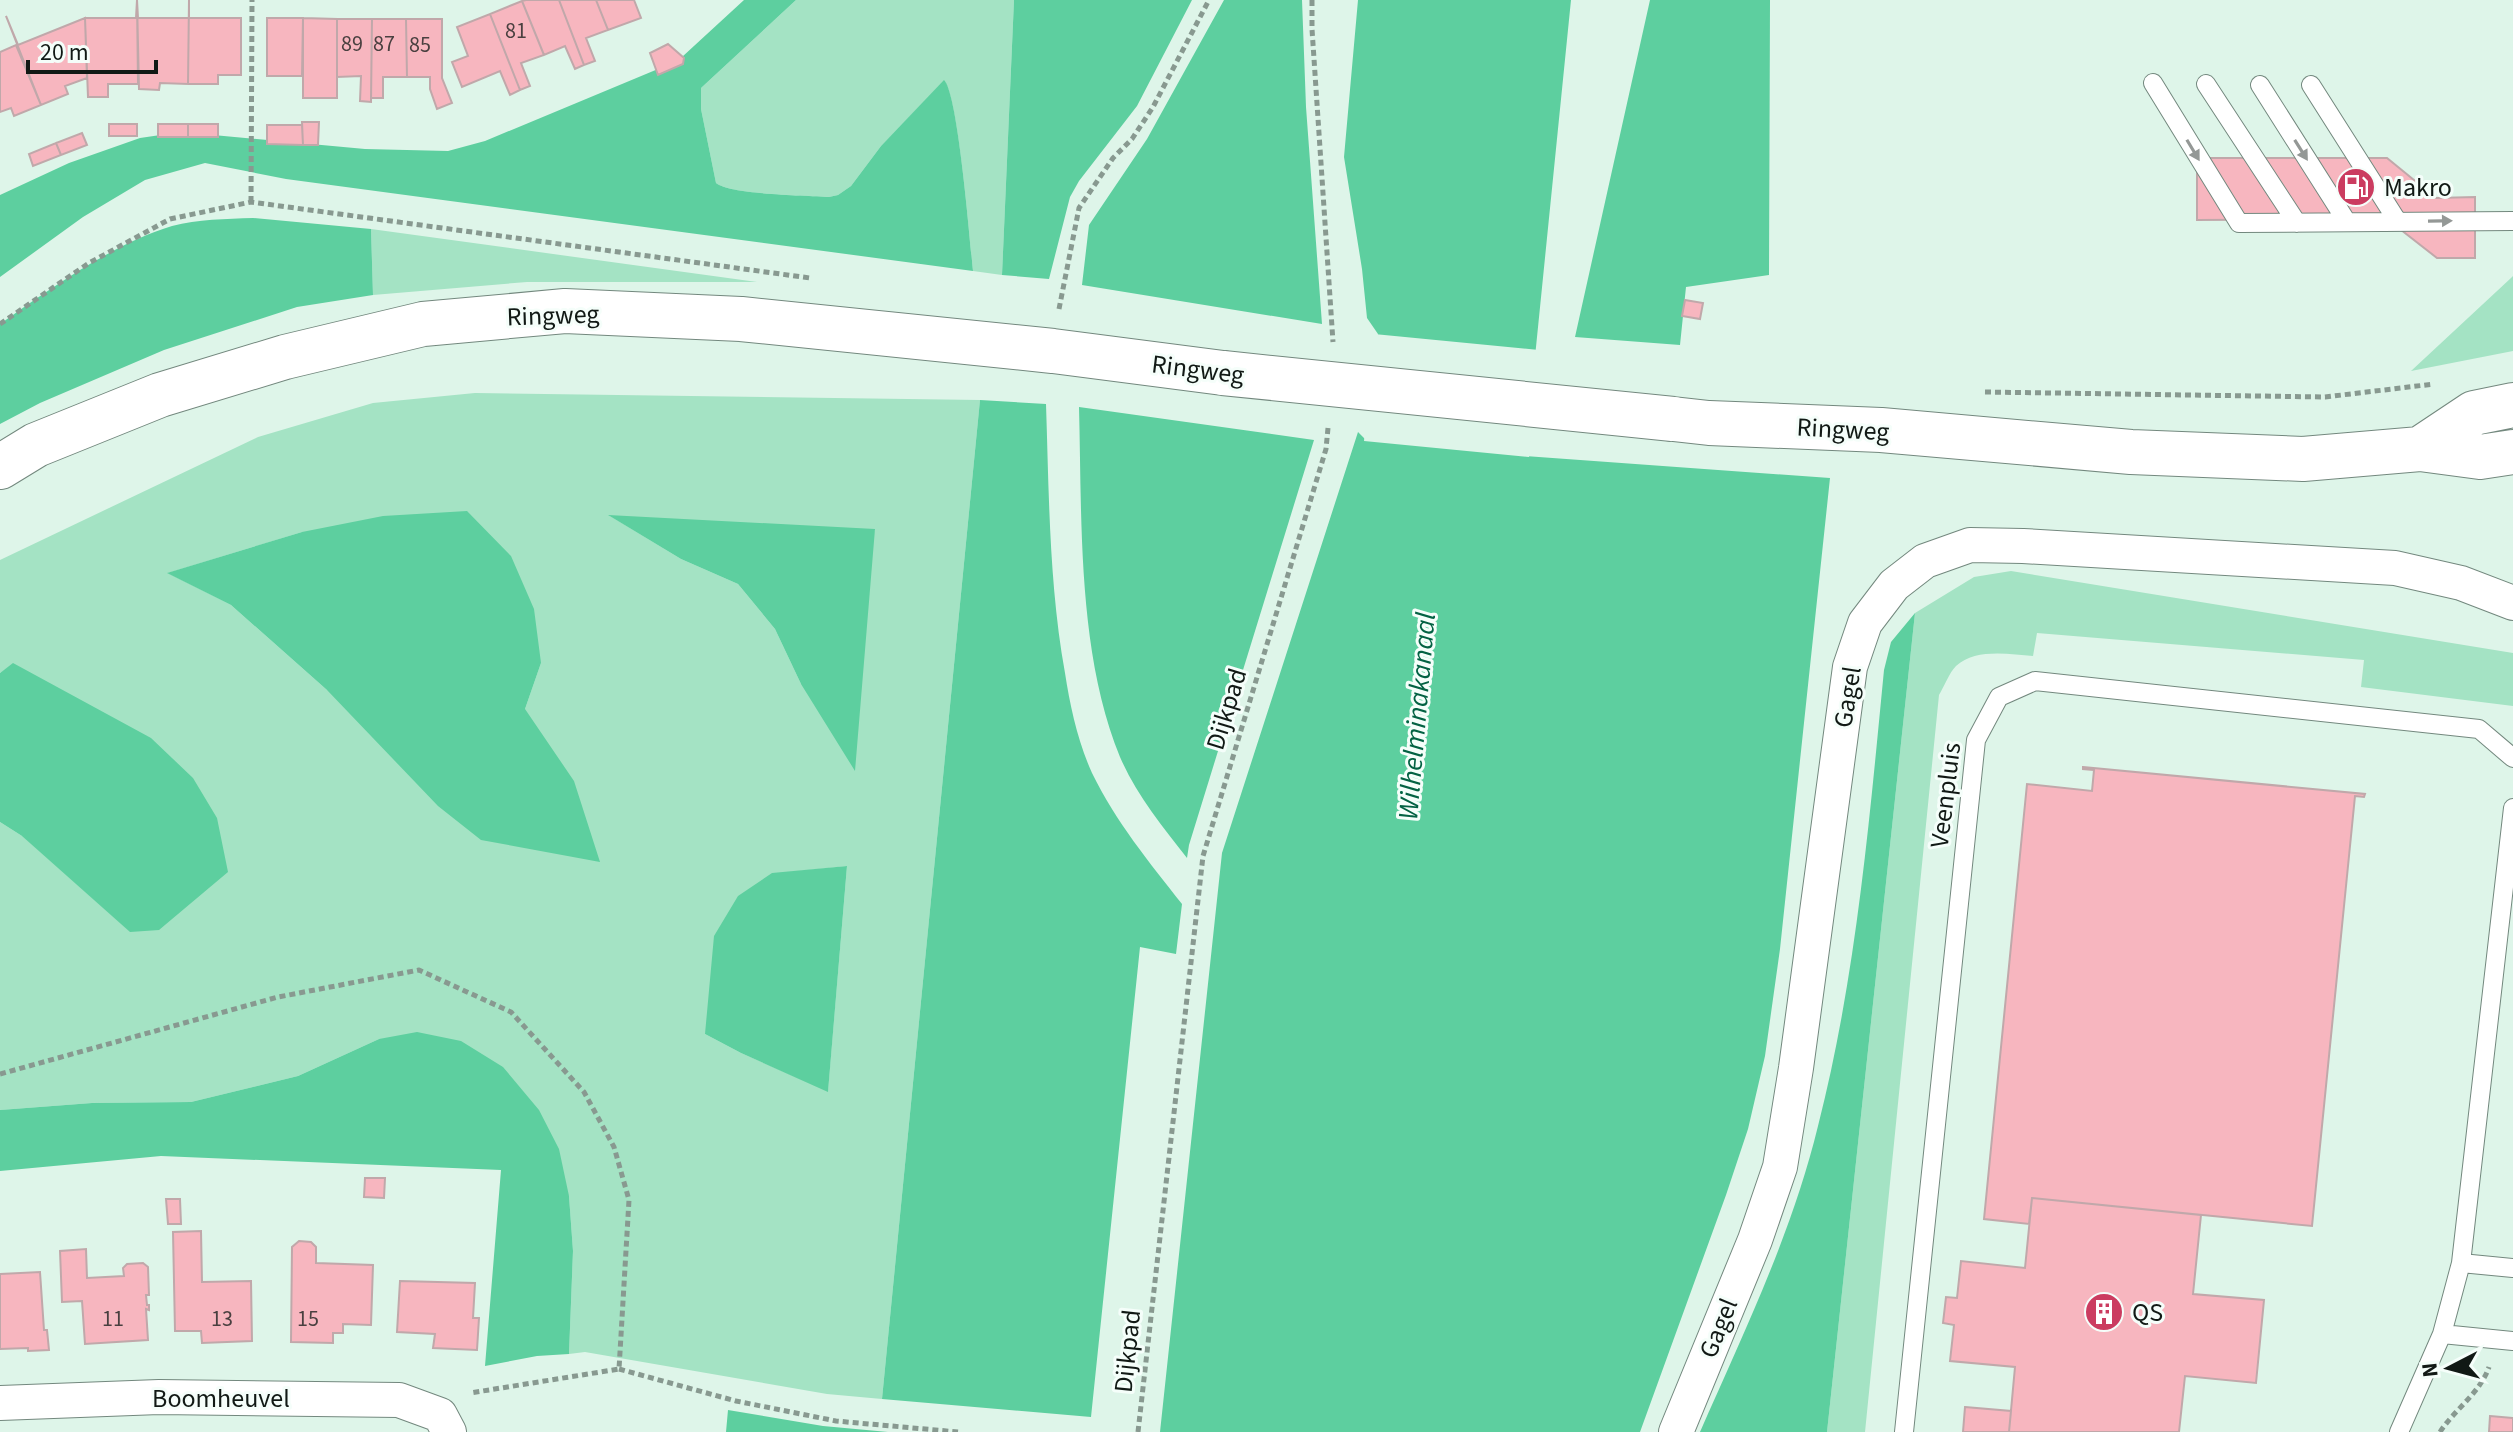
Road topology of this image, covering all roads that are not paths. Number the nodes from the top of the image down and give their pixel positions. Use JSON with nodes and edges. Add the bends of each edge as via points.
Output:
{"nodes":[{"id":1,"x":2153,"y":83,"type":"dead end"},
{"id":2,"x":2206,"y":84,"type":"dead end"},
{"id":3,"x":2260,"y":85,"type":"dead end"},
{"id":4,"x":2311,"y":85,"type":"dead end"},
{"id":5,"x":2513,"y":221,"type":"edge"},
{"id":6,"x":2347,"y":222,"type":"junction"},
{"id":7,"x":2398,"y":222,"type":"junction"},
{"id":8,"x":2297,"y":223,"type":"junction"},
{"id":9,"x":2513,"y":405,"type":"edge"},
{"id":10,"x":2420,"y":449,"type":"junction"},
{"id":11,"x":2513,"y":452,"type":"edge"},
{"id":12,"x":0,"y":467,"type":"edge"},
{"id":13,"x":2513,"y":603,"type":"edge"},
{"id":14,"x":2513,"y":758,"type":"edge"},
{"id":15,"x":2513,"y":808,"type":"edge"},
{"id":16,"x":2461,"y":1263,"type":"junction"},
{"id":17,"x":2513,"y":1268,"type":"edge"},
{"id":18,"x":2442,"y":1334,"type":"junction"},
{"id":19,"x":2513,"y":1341,"type":"edge"},
{"id":20,"x":0,"y":1403,"type":"edge"},
{"id":21,"x":445,"y":1423,"type":"edge"},
{"id":22,"x":1676,"y":1432,"type":"edge"},
{"id":23,"x":1904,"y":1432,"type":"edge"},
{"id":24,"x":2399,"y":1432,"type":"edge"}],
"edges":[{"from":1,"to":8,"type":"lane","one_way":true,"via":[[2239,223]]},
{"from":2,"to":8,"type":"lane"},
{"from":3,"to":6,"type":"lane","one_way":true},
{"from":4,"to":7,"type":"lane"},
{"from":7,"to":5,"type":"lane","one_way":true},
{"from":6,"to":7,"type":"lane"},
{"from":6,"to":8,"type":"lane"},
{"from":9,"to":10,"type":"main road","name":"Ringweg","via":[[2474,413]]},
{"from":10,"to":11,"type":"main road","name":"Ringweg","via":[[2480,457]]},
{"from":10,"to":12,"type":"main road","name":"Ringweg","bridge":true,"via":[[2303,459],[1709,423],[741,319],[565,311],[423,324],[285,357],[160,395],[36,445]]},
{"from":13,"to":22,"type":"street","name":"Gagel","via":[[2461,583],[2395,568],[2023,546],[1970,545],[1925,561],[1894,585],[1865,623],[1850,667],[1780,1167]]},
{"from":14,"to":23,"type":"lane","name":"Veenpluis","via":[[2479,729],[2035,681],[1999,697],[1976,740]]},
{"from":15,"to":16,"type":"lane"},
{"from":16,"to":17,"type":"lane"},
{"from":16,"to":18,"type":"lane"},
{"from":18,"to":19,"type":"lane"},
{"from":18,"to":24,"type":"lane"},
{"from":20,"to":21,"type":"street","name":"Boomheuvel","via":[[159,1397],[399,1400]]}]}
